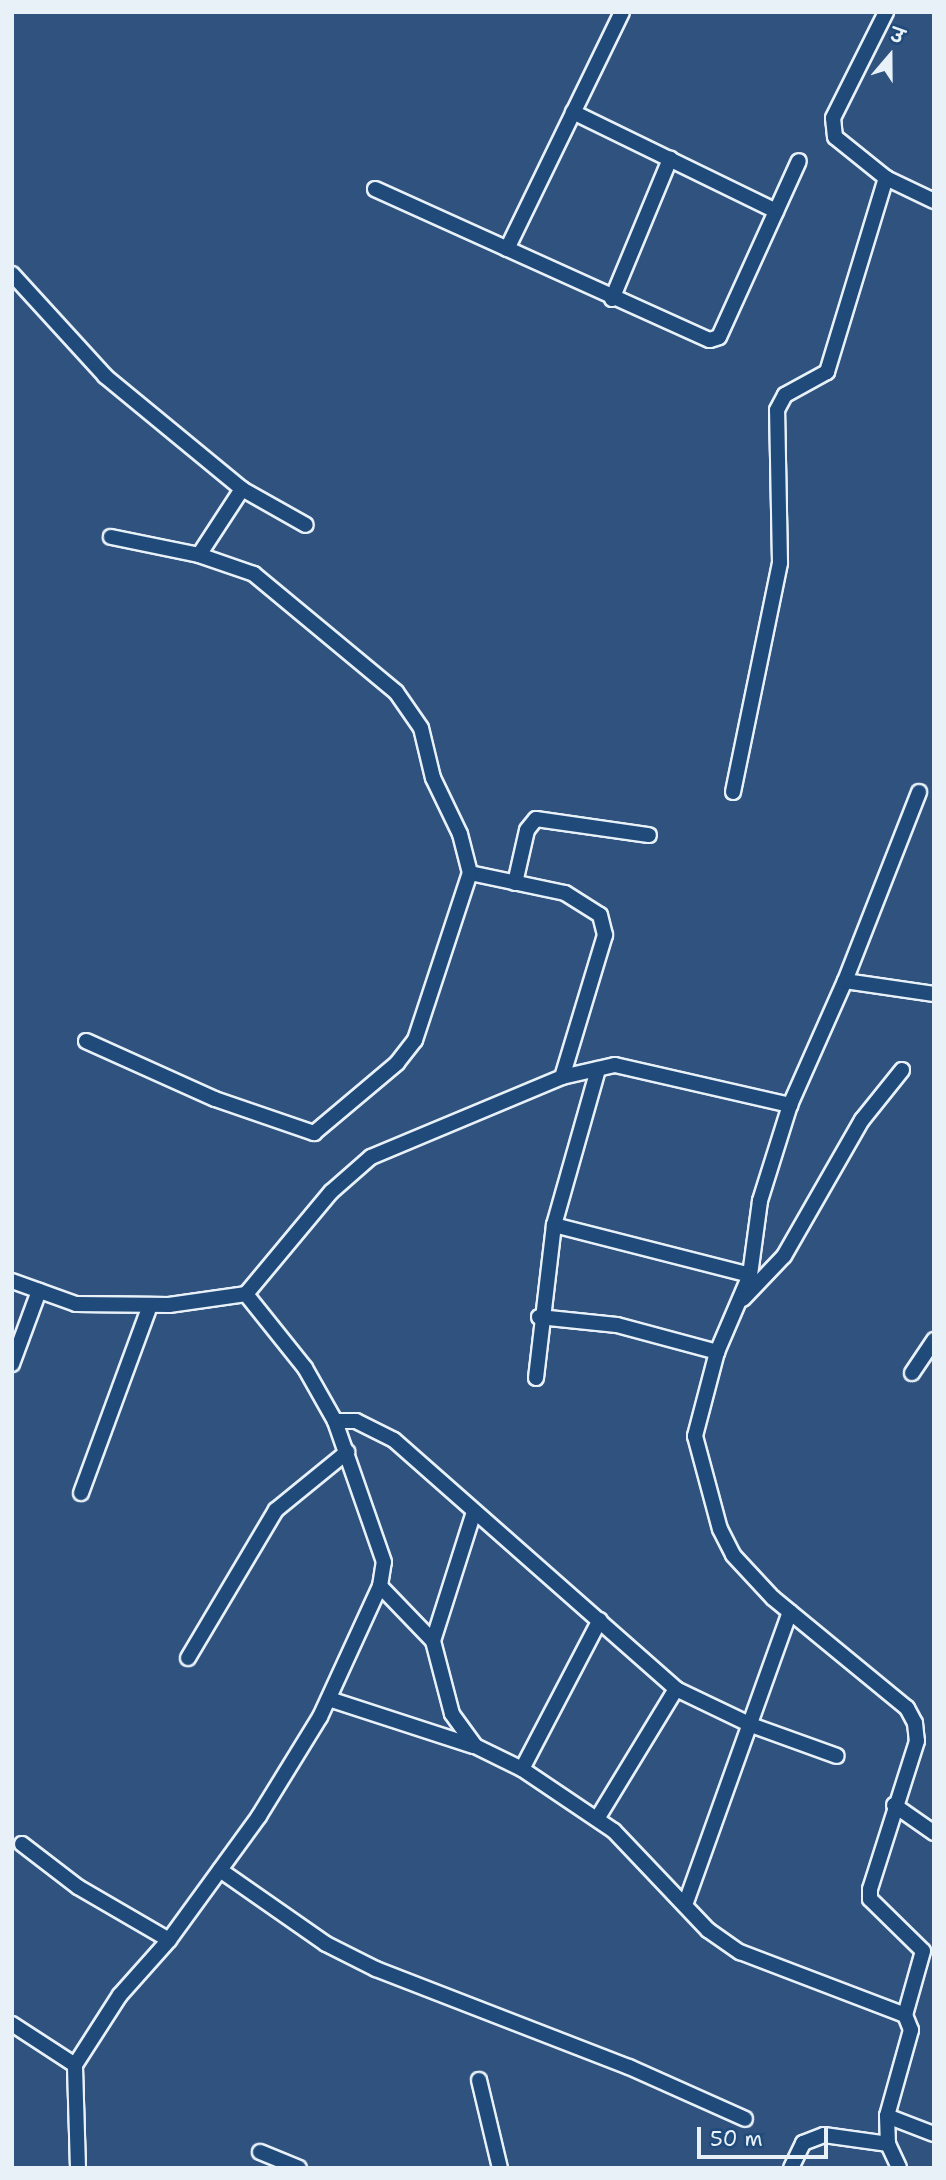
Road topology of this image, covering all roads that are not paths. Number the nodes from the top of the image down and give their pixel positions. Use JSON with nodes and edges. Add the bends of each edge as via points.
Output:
{"nodes":[{"id":1,"x":622,"y":12,"type":"edge"},
{"id":2,"x":886,"y":12,"type":"edge"},
{"id":3,"x":573,"y":112,"type":"junction"},
{"id":4,"x":670,"y":159,"type":"junction"},
{"id":5,"x":799,"y":161,"type":"dead end"},
{"id":6,"x":886,"y":178,"type":"junction"},
{"id":7,"x":375,"y":189,"type":"dead end"},
{"id":8,"x":934,"y":201,"type":"edge"},
{"id":9,"x":776,"y":211,"type":"junction"},
{"id":10,"x":507,"y":249,"type":"junction"},
{"id":11,"x":12,"y":274,"type":"edge"},
{"id":12,"x":612,"y":299,"type":"junction"},
{"id":13,"x":242,"y":489,"type":"junction"},
{"id":14,"x":306,"y":525,"type":"dead end"},
{"id":15,"x":111,"y":537,"type":"dead end"},
{"id":16,"x":199,"y":555,"type":"junction"},
{"id":17,"x":733,"y":792,"type":"dead end"},
{"id":18,"x":919,"y":792,"type":"dead end"},
{"id":19,"x":649,"y":835,"type":"dead end"},
{"id":20,"x":470,"y":873,"type":"junction"},
{"id":21,"x":515,"y":883,"type":"junction"},
{"id":22,"x":845,"y":981,"type":"junction"},
{"id":23,"x":934,"y":994,"type":"edge"},
{"id":24,"x":86,"y":1041,"type":"dead end"},
{"id":25,"x":598,"y":1069,"type":"junction"},
{"id":26,"x":902,"y":1070,"type":"dead end"},
{"id":27,"x":562,"y":1077,"type":"junction"},
{"id":28,"x":790,"y":1105,"type":"junction"},
{"id":29,"x":554,"y":1225,"type":"junction"},
{"id":30,"x":750,"y":1275,"type":"junction"},
{"id":31,"x":12,"y":1281,"type":"edge"},
{"id":32,"x":39,"y":1292,"type":"junction"},
{"id":33,"x":246,"y":1294,"type":"junction"},
{"id":34,"x":737,"y":1304,"type":"junction"},
{"id":35,"x":150,"y":1305,"type":"junction"},
{"id":36,"x":539,"y":1317,"type":"junction"},
{"id":37,"x":934,"y":1340,"type":"edge"},
{"id":38,"x":717,"y":1352,"type":"junction"},
{"id":39,"x":12,"y":1364,"type":"edge"},
{"id":40,"x":912,"y":1373,"type":"dead end"},
{"id":41,"x":536,"y":1378,"type":"dead end"},
{"id":42,"x":335,"y":1421,"type":"junction"},
{"id":43,"x":347,"y":1452,"type":"junction"},
{"id":44,"x":81,"y":1493,"type":"dead end"},
{"id":45,"x":474,"y":1512,"type":"junction"},
{"id":46,"x":380,"y":1586,"type":"junction"},
{"id":47,"x":790,"y":1612,"type":"junction"},
{"id":48,"x":600,"y":1620,"type":"junction"},
{"id":49,"x":433,"y":1641,"type":"junction"},
{"id":50,"x":188,"y":1658,"type":"dead end"},
{"id":51,"x":676,"y":1689,"type":"junction"},
{"id":52,"x":329,"y":1699,"type":"junction"},
{"id":53,"x":751,"y":1725,"type":"junction"},
{"id":54,"x":475,"y":1746,"type":"junction"},
{"id":55,"x":837,"y":1756,"type":"dead end"},
{"id":56,"x":522,"y":1769,"type":"junction"},
{"id":57,"x":894,"y":1805,"type":"junction"},
{"id":58,"x":597,"y":1819,"type":"junction"},
{"id":59,"x":934,"y":1833,"type":"edge"},
{"id":60,"x":22,"y":1844,"type":"dead end"},
{"id":61,"x":220,"y":1870,"type":"junction"},
{"id":62,"x":685,"y":1905,"type":"junction"},
{"id":63,"x":169,"y":1940,"type":"junction"},
{"id":64,"x":905,"y":2015,"type":"junction"},
{"id":65,"x":12,"y":2024,"type":"edge"},
{"id":66,"x":75,"y":2065,"type":"junction"},
{"id":67,"x":479,"y":2080,"type":"dead end"},
{"id":68,"x":887,"y":2116,"type":"junction"},
{"id":69,"x":745,"y":2119,"type":"dead end"},
{"id":70,"x":934,"y":2134,"type":"edge"},
{"id":71,"x":888,"y":2144,"type":"junction"},
{"id":72,"x":260,"y":2152,"type":"dead end"},
{"id":73,"x":78,"y":2168,"type":"edge"},
{"id":74,"x":299,"y":2168,"type":"edge"},
{"id":75,"x":500,"y":2168,"type":"edge"},
{"id":76,"x":791,"y":2168,"type":"edge"},
{"id":77,"x":899,"y":2168,"type":"edge"}],
"edges":[{"from":1,"to":3,"type":"street"},
{"from":2,"to":6,"type":"street","via":[[832,118],[835,137]]},
{"from":3,"to":4,"type":"street"},
{"from":3,"to":10,"type":"street"},
{"from":4,"to":9,"type":"street"},
{"from":4,"to":12,"type":"street"},
{"from":5,"to":9,"type":"street"},
{"from":6,"to":8,"type":"street"},
{"from":6,"to":17,"type":"street","via":[[827,372],[785,395],[777,410],[780,563]]},
{"from":7,"to":10,"type":"street"},
{"from":9,"to":12,"type":"street","via":[[719,337],[691,333]]},
{"from":10,"to":12,"type":"street"},
{"from":11,"to":13,"type":"street","via":[[105,376]]},
{"from":13,"to":14,"type":"street"},
{"from":13,"to":16,"type":"street"},
{"from":15,"to":16,"type":"street"},
{"from":16,"to":20,"type":"street","via":[[254,574],[411,708]]},
{"from":18,"to":22,"type":"street"},
{"from":19,"to":21,"type":"street","via":[[536,819],[527,830]]},
{"from":20,"to":21,"type":"street"},
{"from":20,"to":24,"type":"street","via":[[415,1040],[397,1063],[314,1133],[215,1099]]},
{"from":21,"to":27,"type":"street","via":[[565,894],[588,905],[603,925],[605,934]]},
{"from":22,"to":23,"type":"street"},
{"from":22,"to":28,"type":"street"},
{"from":25,"to":27,"type":"street"},
{"from":25,"to":28,"type":"street","via":[[615,1065],[650,1070]]},
{"from":25,"to":29,"type":"street"},
{"from":26,"to":34,"type":"street","via":[[855,1131],[784,1256]]},
{"from":27,"to":33,"type":"street","via":[[371,1157],[331,1192]]},
{"from":28,"to":30,"type":"street","via":[[760,1201]]},
{"from":29,"to":30,"type":"street"},
{"from":29,"to":36,"type":"street"},
{"from":30,"to":34,"type":"street"},
{"from":31,"to":32,"type":"street"},
{"from":32,"to":35,"type":"street","via":[[76,1304]]},
{"from":32,"to":39,"type":"street"},
{"from":33,"to":35,"type":"street"},
{"from":33,"to":42,"type":"street","via":[[305,1368]]},
{"from":34,"to":38,"type":"street"},
{"from":35,"to":44,"type":"street"},
{"from":36,"to":38,"type":"street","via":[[617,1325]]},
{"from":36,"to":41,"type":"street"},
{"from":37,"to":40,"type":"street"},
{"from":38,"to":47,"type":"street","via":[[695,1436],[703,1473],[733,1556]]},
{"from":42,"to":43,"type":"street"},
{"from":42,"to":45,"type":"street","via":[[373,1427]]},
{"from":43,"to":46,"type":"street","via":[[384,1562]]},
{"from":43,"to":50,"type":"street","via":[[276,1510]]},
{"from":45,"to":48,"type":"street"},
{"from":45,"to":49,"type":"street"},
{"from":46,"to":49,"type":"street"},
{"from":46,"to":52,"type":"street"},
{"from":47,"to":53,"type":"street"},
{"from":47,"to":57,"type":"street","via":[[907,1708],[917,1741]]},
{"from":48,"to":51,"type":"street"},
{"from":48,"to":56,"type":"street"},
{"from":49,"to":54,"type":"street","via":[[452,1714]]},
{"from":51,"to":53,"type":"street"},
{"from":51,"to":58,"type":"street"},
{"from":52,"to":54,"type":"street"},
{"from":52,"to":61,"type":"street","via":[[260,1816]]},
{"from":53,"to":55,"type":"street"},
{"from":53,"to":62,"type":"street"},
{"from":54,"to":56,"type":"street"},
{"from":56,"to":58,"type":"street"},
{"from":57,"to":59,"type":"street"},
{"from":57,"to":64,"type":"street","via":[[870,1899],[923,1951]]},
{"from":58,"to":62,"type":"street"},
{"from":60,"to":63,"type":"street","via":[[78,1887]]},
{"from":61,"to":63,"type":"street"},
{"from":61,"to":69,"type":"street","via":[[326,1944],[376,1969],[547,2033]]},
{"from":62,"to":64,"type":"street","via":[[740,1952]]},
{"from":63,"to":66,"type":"street","via":[[120,1995]]},
{"from":64,"to":68,"type":"street","via":[[911,2030]]},
{"from":65,"to":66,"type":"street"},
{"from":66,"to":73,"type":"street"},
{"from":67,"to":75,"type":"street"},
{"from":68,"to":70,"type":"street"},
{"from":68,"to":71,"type":"street"},
{"from":71,"to":76,"type":"street","via":[[824,2135],[803,2143]]},
{"from":71,"to":77,"type":"street"},
{"from":72,"to":74,"type":"street"}]}
